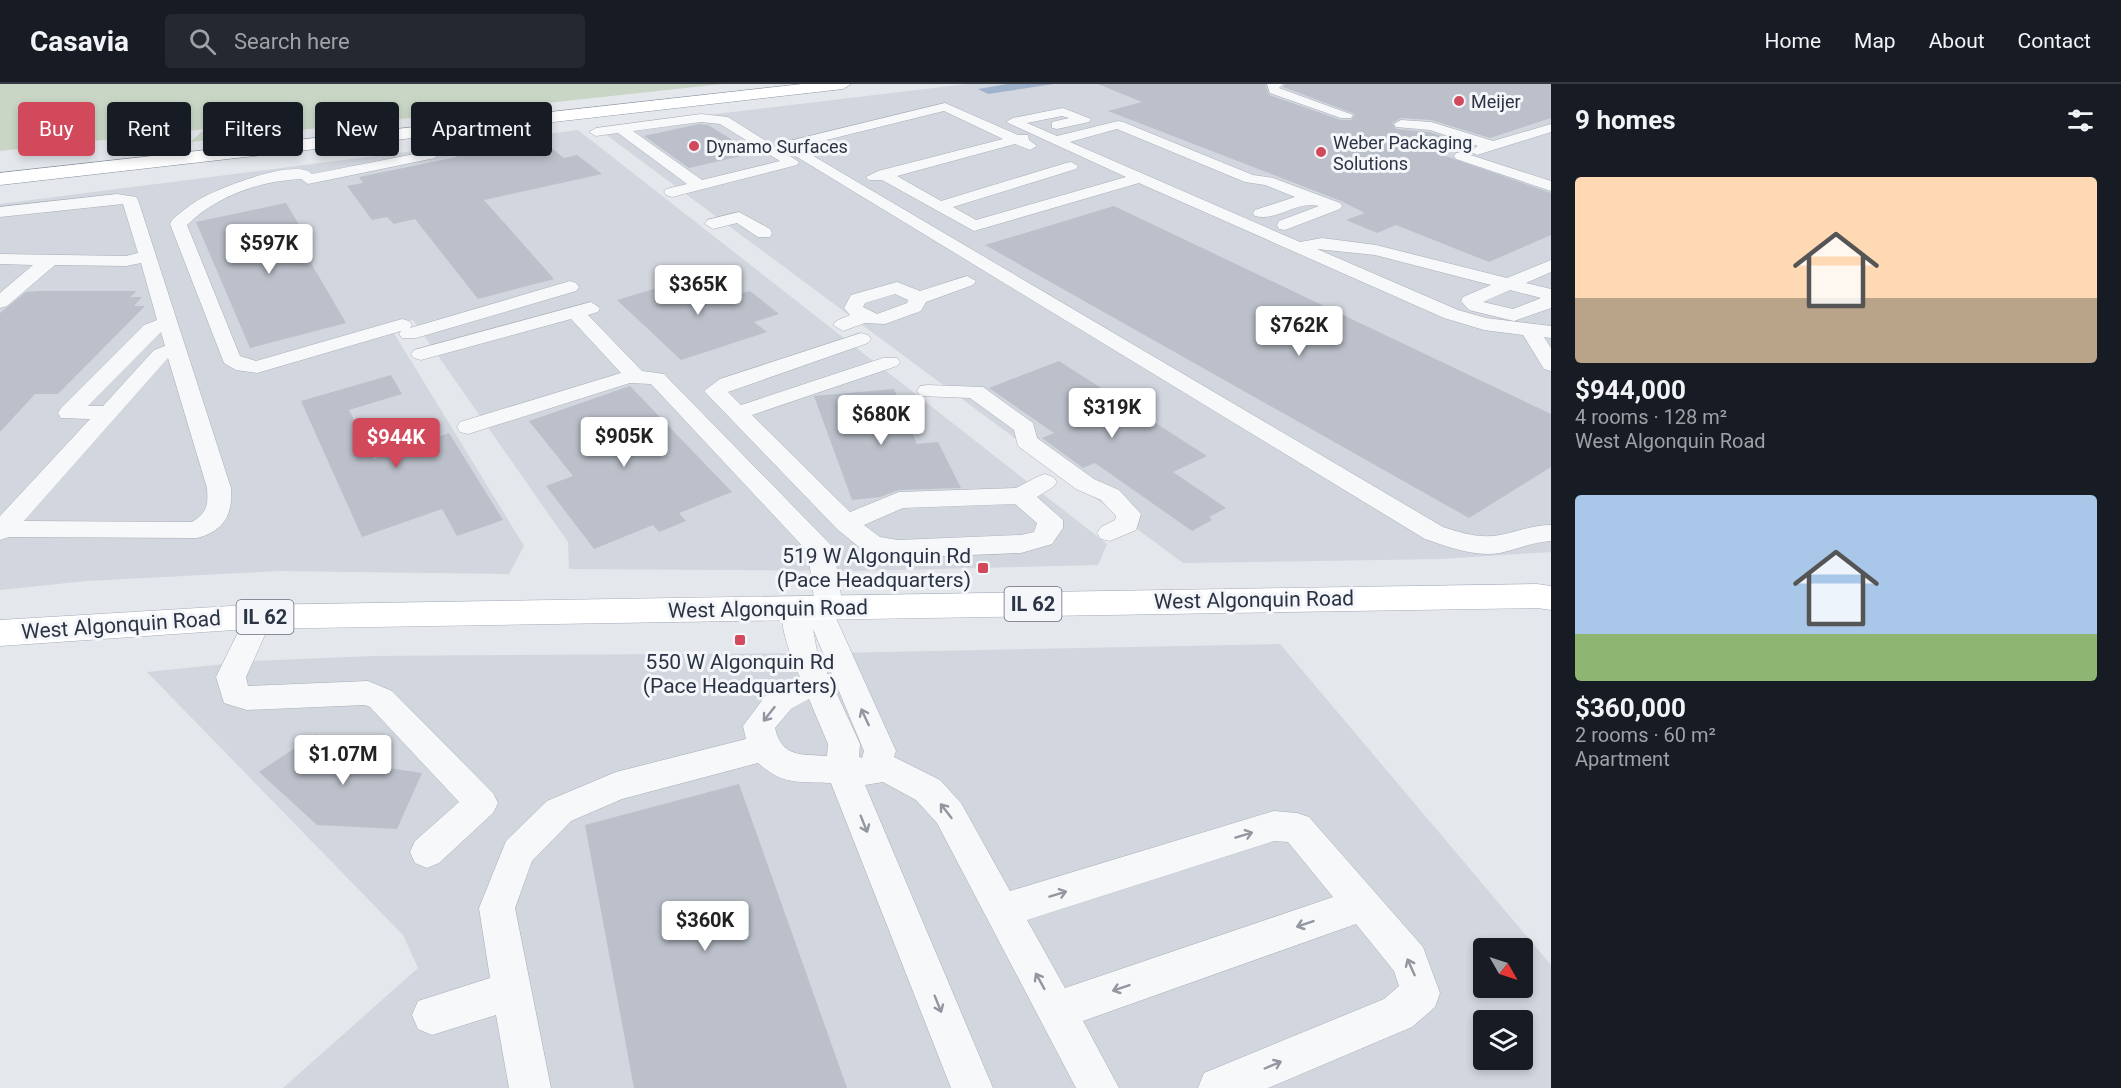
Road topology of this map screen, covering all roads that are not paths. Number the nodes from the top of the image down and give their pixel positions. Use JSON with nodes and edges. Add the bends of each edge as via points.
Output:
{"nodes":[{"id":1,"x":727,"y":84,"type":"edge"},
{"id":2,"x":843,"y":84,"type":"edge"},
{"id":3,"x":1277,"y":84,"type":"edge"},
{"id":4,"x":766,"y":93,"type":"junction"},
{"id":5,"x":1346,"y":116,"type":"dead end"},
{"id":6,"x":1084,"y":118,"type":"junction"},
{"id":7,"x":1118,"y":124,"type":"junction"},
{"id":8,"x":1401,"y":124,"type":"dead end"},
{"id":9,"x":1551,"y":128,"type":"edge"},
{"id":10,"x":621,"y":129,"type":"junction"},
{"id":11,"x":596,"y":132,"type":"dead end"},
{"id":12,"x":1140,"y":133,"type":"junction"},
{"id":13,"x":1016,"y":140,"type":"junction"},
{"id":14,"x":1045,"y":143,"type":"junction"},
{"id":15,"x":1163,"y":144,"type":"junction"},
{"id":16,"x":1487,"y":148,"type":"junction"},
{"id":17,"x":1142,"y":150,"type":"dead end"},
{"id":18,"x":1188,"y":154,"type":"junction"},
{"id":19,"x":425,"y":156,"type":"edge"},
{"id":20,"x":1166,"y":160,"type":"dead end"},
{"id":21,"x":0,"y":164,"type":"edge"},
{"id":22,"x":1084,"y":165,"type":"junction"},
{"id":23,"x":1132,"y":168,"type":"junction"},
{"id":24,"x":1551,"y":173,"type":"edge"},
{"id":25,"x":883,"y":174,"type":"junction"},
{"id":26,"x":0,"y":179,"type":"edge"},
{"id":27,"x":309,"y":180,"type":"junction"},
{"id":28,"x":850,"y":183,"type":"junction"},
{"id":29,"x":699,"y":185,"type":"junction"},
{"id":30,"x":1110,"y":185,"type":"junction"},
{"id":31,"x":1551,"y":186,"type":"edge"},
{"id":32,"x":1204,"y":188,"type":"dead end"},
{"id":33,"x":292,"y":191,"type":"dead end"},
{"id":34,"x":0,"y":192,"type":"edge"},
{"id":35,"x":672,"y":192,"type":"dead end"},
{"id":36,"x":1179,"y":196,"type":"junction"},
{"id":37,"x":261,"y":197,"type":"dead end"},
{"id":38,"x":1311,"y":198,"type":"junction"},
{"id":39,"x":1242,"y":204,"type":"dead end"},
{"id":40,"x":199,"y":205,"type":"junction"},
{"id":41,"x":940,"y":206,"type":"junction"},
{"id":42,"x":0,"y":212,"type":"edge"},
{"id":43,"x":1261,"y":213,"type":"junction"},
{"id":44,"x":713,"y":224,"type":"dead end"},
{"id":45,"x":1285,"y":225,"type":"junction"},
{"id":46,"x":764,"y":233,"type":"dead end"},
{"id":47,"x":1322,"y":243,"type":"junction"},
{"id":48,"x":1296,"y":248,"type":"junction"},
{"id":49,"x":147,"y":257,"type":"junction"},
{"id":50,"x":0,"y":259,"type":"edge"},
{"id":51,"x":50,"y":260,"type":"junction"},
{"id":52,"x":1551,"y":265,"type":"edge"},
{"id":53,"x":1452,"y":269,"type":"junction"},
{"id":54,"x":967,"y":282,"type":"dead end"},
{"id":55,"x":1508,"y":284,"type":"junction"},
{"id":56,"x":570,"y":287,"type":"dead end"},
{"id":57,"x":1403,"y":294,"type":"junction"},
{"id":58,"x":1551,"y":295,"type":"edge"},
{"id":59,"x":1551,"y":301,"type":"edge"},
{"id":60,"x":0,"y":302,"type":"edge"},
{"id":61,"x":167,"y":323,"type":"junction"},
{"id":62,"x":843,"y":325,"type":"dead end"},
{"id":63,"x":862,"y":328,"type":"junction"},
{"id":64,"x":1530,"y":330,"type":"junction"},
{"id":65,"x":1551,"y":332,"type":"edge"},
{"id":66,"x":175,"y":349,"type":"junction"},
{"id":67,"x":421,"y":354,"type":"dead end"},
{"id":68,"x":890,"y":362,"type":"dead end"},
{"id":69,"x":1551,"y":365,"type":"edge"},
{"id":70,"x":636,"y":377,"type":"junction"},
{"id":71,"x":928,"y":392,"type":"dead end"},
{"id":72,"x":109,"y":412,"type":"junction"},
{"id":73,"x":736,"y":413,"type":"junction"},
{"id":74,"x":468,"y":427,"type":"dead end"},
{"id":75,"x":1045,"y":483,"type":"dead end"},
{"id":76,"x":1021,"y":496,"type":"junction"},
{"id":77,"x":1551,"y":512,"type":"edge"},
{"id":78,"x":846,"y":523,"type":"junction"},
{"id":79,"x":2,"y":530,"type":"edge"},
{"id":80,"x":1110,"y":533,"type":"dead end"},
{"id":81,"x":1541,"y":533,"type":"edge"},
{"id":82,"x":1546,"y":594,"type":"edge"},
{"id":83,"x":814,"y":608,"type":"junction"},
{"id":84,"x":260,"y":617,"type":"junction"},
{"id":85,"x":0,"y":633,"type":"edge"},
{"id":86,"x":816,"y":682,"type":"junction"},
{"id":87,"x":764,"y":748,"type":"junction"},
{"id":88,"x":864,"y":768,"type":"junction"},
{"id":89,"x":427,"y":852,"type":"dead end"},
{"id":90,"x":1361,"y":904,"type":"junction"},
{"id":91,"x":1002,"y":911,"type":"junction"},
{"id":92,"x":511,"y":991,"type":"junction"},
{"id":93,"x":1056,"y":1011,"type":"junction"},
{"id":94,"x":432,"y":1014,"type":"dead end"},
{"id":95,"x":530,"y":1088,"type":"edge"},
{"id":96,"x":972,"y":1088,"type":"edge"},
{"id":97,"x":1098,"y":1088,"type":"edge"},
{"id":98,"x":1219,"y":1088,"type":"edge"}],
"edges":[{"from":1,"to":21,"type":"main road"},
{"from":2,"to":4,"type":"main road"},
{"from":3,"to":5,"type":"lane","via":[[1272,86],[1274,90]]},
{"from":4,"to":26,"type":"main road"},
{"from":4,"to":34,"type":"main road","via":[[732,102]]},
{"from":6,"to":7,"type":"lane"},
{"from":6,"to":14,"type":"lane"},
{"from":6,"to":14,"type":"lane","via":[[1064,112],[1013,122]]},
{"from":7,"to":12,"type":"lane"},
{"from":7,"to":14,"type":"lane"},
{"from":8,"to":16,"type":"lane","via":[[1431,126]]},
{"from":9,"to":16,"type":"lane"},
{"from":10,"to":11,"type":"lane"},
{"from":10,"to":29,"type":"lane"},
{"from":10,"to":29,"type":"lane","via":[[701,118],[723,120],[792,162]]},
{"from":12,"to":15,"type":"lane"},
{"from":12,"to":22,"type":"lane"},
{"from":13,"to":14,"type":"lane"},
{"from":13,"to":25,"type":"lane"},
{"from":13,"to":28,"type":"lane","via":[[945,107],[786,146]]},
{"from":14,"to":22,"type":"lane"},
{"from":15,"to":17,"type":"lane"},
{"from":15,"to":18,"type":"lane"},
{"from":16,"to":24,"type":"lane"},
{"from":16,"to":31,"type":"lane","via":[[1461,156]]},
{"from":18,"to":20,"type":"lane"},
{"from":18,"to":38,"type":"lane"},
{"from":19,"to":27,"type":"lane"},
{"from":22,"to":23,"type":"lane"},
{"from":22,"to":30,"type":"lane"},
{"from":22,"to":41,"type":"lane"},
{"from":23,"to":30,"type":"lane"},
{"from":23,"to":36,"type":"lane"},
{"from":25,"to":28,"type":"lane"},
{"from":25,"to":41,"type":"lane"},
{"from":27,"to":33,"type":"lane"},
{"from":27,"to":40,"type":"lane","via":[[238,187]]},
{"from":28,"to":81,"type":"lane","via":[[1434,533],[1467,543],[1499,545]]},
{"from":29,"to":35,"type":"lane"},
{"from":30,"to":41,"type":"lane","via":[[974,226]]},
{"from":32,"to":36,"type":"lane"},
{"from":36,"to":48,"type":"lane"},
{"from":37,"to":40,"type":"lane"},
{"from":38,"to":43,"type":"lane"},
{"from":38,"to":45,"type":"lane","via":[[1334,206]]},
{"from":39,"to":43,"type":"lane"},
{"from":40,"to":56,"type":"lane","via":[[178,224],[231,359],[243,366],[257,367]]},
{"from":42,"to":49,"type":"lane","via":[[108,199],[130,200]]},
{"from":43,"to":45,"type":"lane"},
{"from":44,"to":46,"type":"lane","via":[[739,217]]},
{"from":45,"to":47,"type":"lane"},
{"from":47,"to":48,"type":"lane"},
{"from":47,"to":53,"type":"lane","via":[[1376,250]]},
{"from":48,"to":57,"type":"lane"},
{"from":49,"to":51,"type":"lane","via":[[126,261]]},
{"from":49,"to":61,"type":"lane"},
{"from":50,"to":51,"type":"lane"},
{"from":51,"to":60,"type":"lane"},
{"from":52,"to":55,"type":"lane"},
{"from":53,"to":55,"type":"lane"},
{"from":53,"to":57,"type":"lane"},
{"from":54,"to":63,"type":"lane","via":[[919,298],[914,307]]},
{"from":55,"to":58,"type":"lane"},
{"from":55,"to":59,"type":"lane","via":[[1470,301],[1514,315]]},
{"from":57,"to":64,"type":"lane","via":[[1484,324]]},
{"from":61,"to":66,"type":"lane"},
{"from":61,"to":72,"type":"lane","via":[[151,329],[69,413]]},
{"from":62,"to":63,"type":"lane"},
{"from":63,"to":73,"type":"lane","via":[[715,391]]},
{"from":64,"to":65,"type":"lane"},
{"from":64,"to":69,"type":"lane"},
{"from":66,"to":72,"type":"lane","via":[[161,354]]},
{"from":66,"to":79,"type":"lane","via":[[219,488],[220,506],[215,519],[197,530]]},
{"from":67,"to":70,"type":"lane","via":[[584,311]]},
{"from":68,"to":73,"type":"lane"},
{"from":70,"to":74,"type":"lane"},
{"from":70,"to":83,"type":"lane","via":[[657,378],[665,384],[820,550]]},
{"from":71,"to":80,"type":"lane","via":[[975,392],[1025,428],[1026,441],[1085,484],[1110,495],[1129,513],[1127,524]]},
{"from":72,"to":79,"type":"lane"},
{"from":73,"to":78,"type":"lane"},
{"from":75,"to":76,"type":"lane"},
{"from":76,"to":78,"type":"lane","via":[[899,500]]},
{"from":76,"to":78,"type":"lane","via":[[1050,520],[1050,528],[1043,538],[1021,544],[898,549],[873,545]]},
{"from":77,"to":81,"type":"lane"},
{"from":82,"to":83,"type":"main road","name":"West Algonquin Road","number":"IL 62"},
{"from":83,"to":84,"type":"main road","name":"West Algonquin Road","number":"IL 62"},
{"from":83,"to":86,"type":"lane","via":[[803,651]]},
{"from":88,"to":83,"type":"lane","one_way":true,"via":[[880,751]]},
{"from":84,"to":85,"type":"main road","name":"West Algonquin Road","number":"IL 62"},
{"from":84,"to":89,"type":"lane","via":[[231,677],[235,695],[247,698],[368,693],[381,699],[481,803]]},
{"from":86,"to":87,"type":"lane","one_way":true,"via":[[780,700],[773,708],[759,726]]},
{"from":86,"to":88,"type":"lane","via":[[844,744]]},
{"from":87,"to":88,"type":"lane","via":[[785,767]]},
{"from":87,"to":92,"type":"lane","via":[[616,786],[559,811],[518,852],[497,908]]},
{"from":91,"to":88,"type":"lane","one_way":true,"via":[[949,813],[928,789]]},
{"from":88,"to":96,"type":"lane","one_way":true},
{"from":91,"to":90,"type":"lane","one_way":true,"via":[[1274,826],[1297,828]]},
{"from":90,"to":93,"type":"lane","one_way":true},
{"from":98,"to":90,"type":"lane","one_way":true,"via":[[1398,1012],[1422,993],[1410,960]]},
{"from":93,"to":91,"type":"lane","one_way":true},
{"from":92,"to":94,"type":"lane"},
{"from":92,"to":95,"type":"lane"},
{"from":93,"to":97,"type":"lane"}]}
